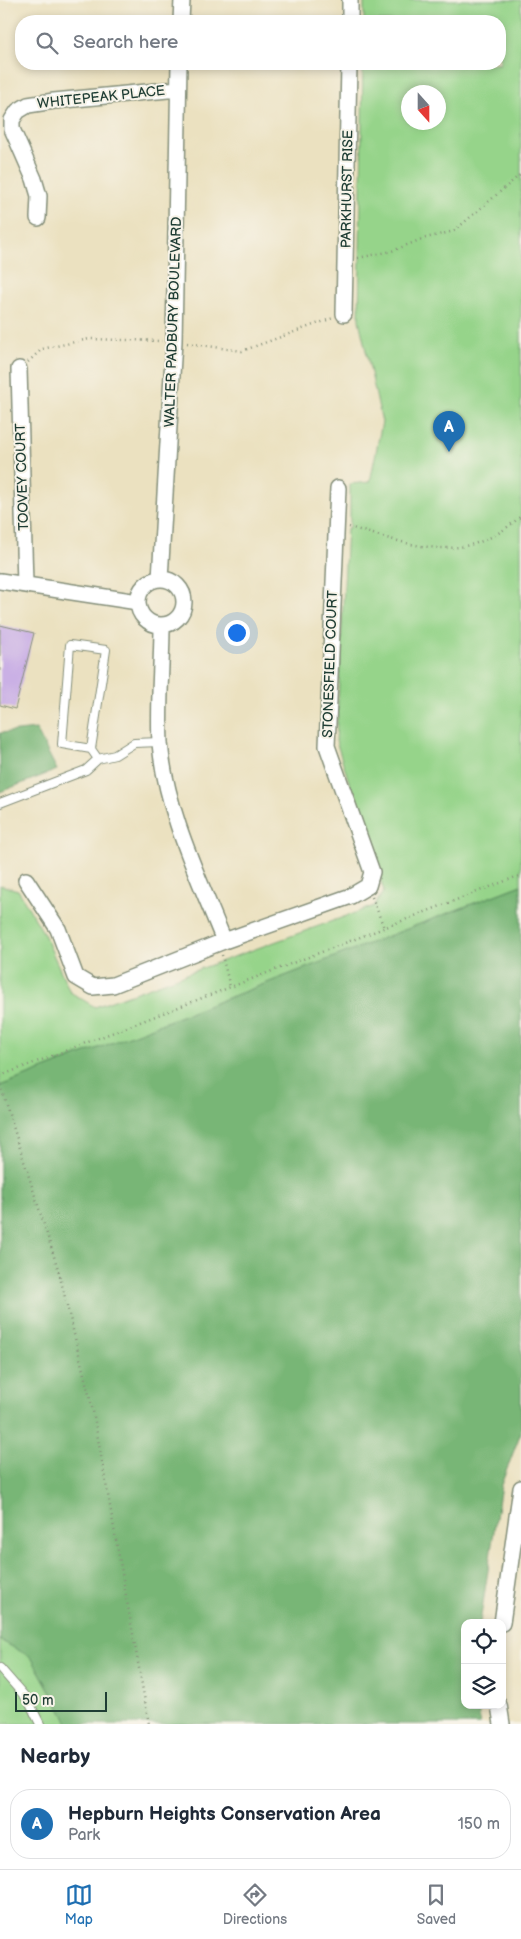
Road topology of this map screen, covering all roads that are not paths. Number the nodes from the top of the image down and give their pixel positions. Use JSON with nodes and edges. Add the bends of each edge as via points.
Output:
{"nodes":[{"id":1,"x":182,"y":0,"type":"edge"},
{"id":2,"x":350,"y":0,"type":"edge"},
{"id":3,"x":181,"y":15,"type":"edge"},
{"id":4,"x":350,"y":15,"type":"edge"},
{"id":5,"x":179,"y":70,"type":"edge"},
{"id":6,"x":349,"y":70,"type":"edge"},
{"id":7,"x":178,"y":89,"type":"junction"},
{"id":8,"x":38,"y":218,"type":"dead end"},
{"id":9,"x":344,"y":314,"type":"dead end"},
{"id":10,"x":19,"y":369,"type":"dead end"},
{"id":11,"x":338,"y":488,"type":"dead end"},
{"id":12,"x":160,"y":579,"type":"junction"},
{"id":13,"x":0,"y":581,"type":"edge"},
{"id":14,"x":25,"y":584,"type":"junction"},
{"id":15,"x":138,"y":602,"type":"junction"},
{"id":16,"x":162,"y":625,"type":"junction"},
{"id":17,"x":160,"y":742,"type":"junction"},
{"id":18,"x":91,"y":749,"type":"junction"},
{"id":19,"x":98,"y":759,"type":"junction"},
{"id":20,"x":0,"y":803,"type":"edge"},
{"id":21,"x":26,"y":880,"type":"dead end"},
{"id":22,"x":224,"y":941,"type":"junction"},
{"id":23,"x":521,"y":1488,"type":"edge"},
{"id":24,"x":503,"y":1619,"type":"edge"},
{"id":25,"x":0,"y":1668,"type":"edge"},
{"id":26,"x":500,"y":1709,"type":"edge"},
{"id":27,"x":40,"y":1724,"type":"edge"},
{"id":28,"x":502,"y":1724,"type":"edge"}],
"edges":[{"from":1,"to":3,"type":"street"},
{"from":2,"to":4,"type":"street"},
{"from":5,"to":7,"type":"street","name":"WALTER PADBURY BOULEVARD"},
{"from":6,"to":9,"type":"street","name":"PARKHURST RISE"},
{"from":7,"to":8,"type":"street","name":"WHITEPEAK PLACE","via":[[54,101],[28,105],[18,111],[12,120],[12,129],[34,178],[39,196]]},
{"from":7,"to":12,"type":"street","name":"WALTER PADBURY BOULEVARD","via":[[174,341]]},
{"from":10,"to":14,"type":"street","name":"TOOVEY COURT"},
{"from":11,"to":22,"type":"street","name":"STONESFIELD COURT","via":[[327,746],[372,872],[368,886],[351,896]]},
{"from":12,"to":15,"type":"street","via":[[149,582]]},
{"from":12,"to":16,"type":"street","via":[[175,584],[183,597],[181,613]]},
{"from":13,"to":14,"type":"street"},
{"from":14,"to":15,"type":"street"},
{"from":15,"to":16,"type":"street","via":[[147,620]]},
{"from":16,"to":17,"type":"street"},
{"from":17,"to":19,"type":"lane","via":[[134,743],[115,755]]},
{"from":17,"to":22,"type":"street","via":[[167,783],[183,838]]},
{"from":18,"to":18,"type":"lane","via":[[106,650],[70,645],[62,744]]},
{"from":18,"to":19,"type":"lane"},
{"from":19,"to":20,"type":"lane","via":[[86,770]]},
{"from":21,"to":22,"type":"street","via":[[58,929],[76,977],[93,987],[113,985]]},
{"from":23,"to":24,"type":"street"},
{"from":25,"to":27,"type":"lane","via":[[28,1700]]},
{"from":26,"to":28,"type":"street"}]}
